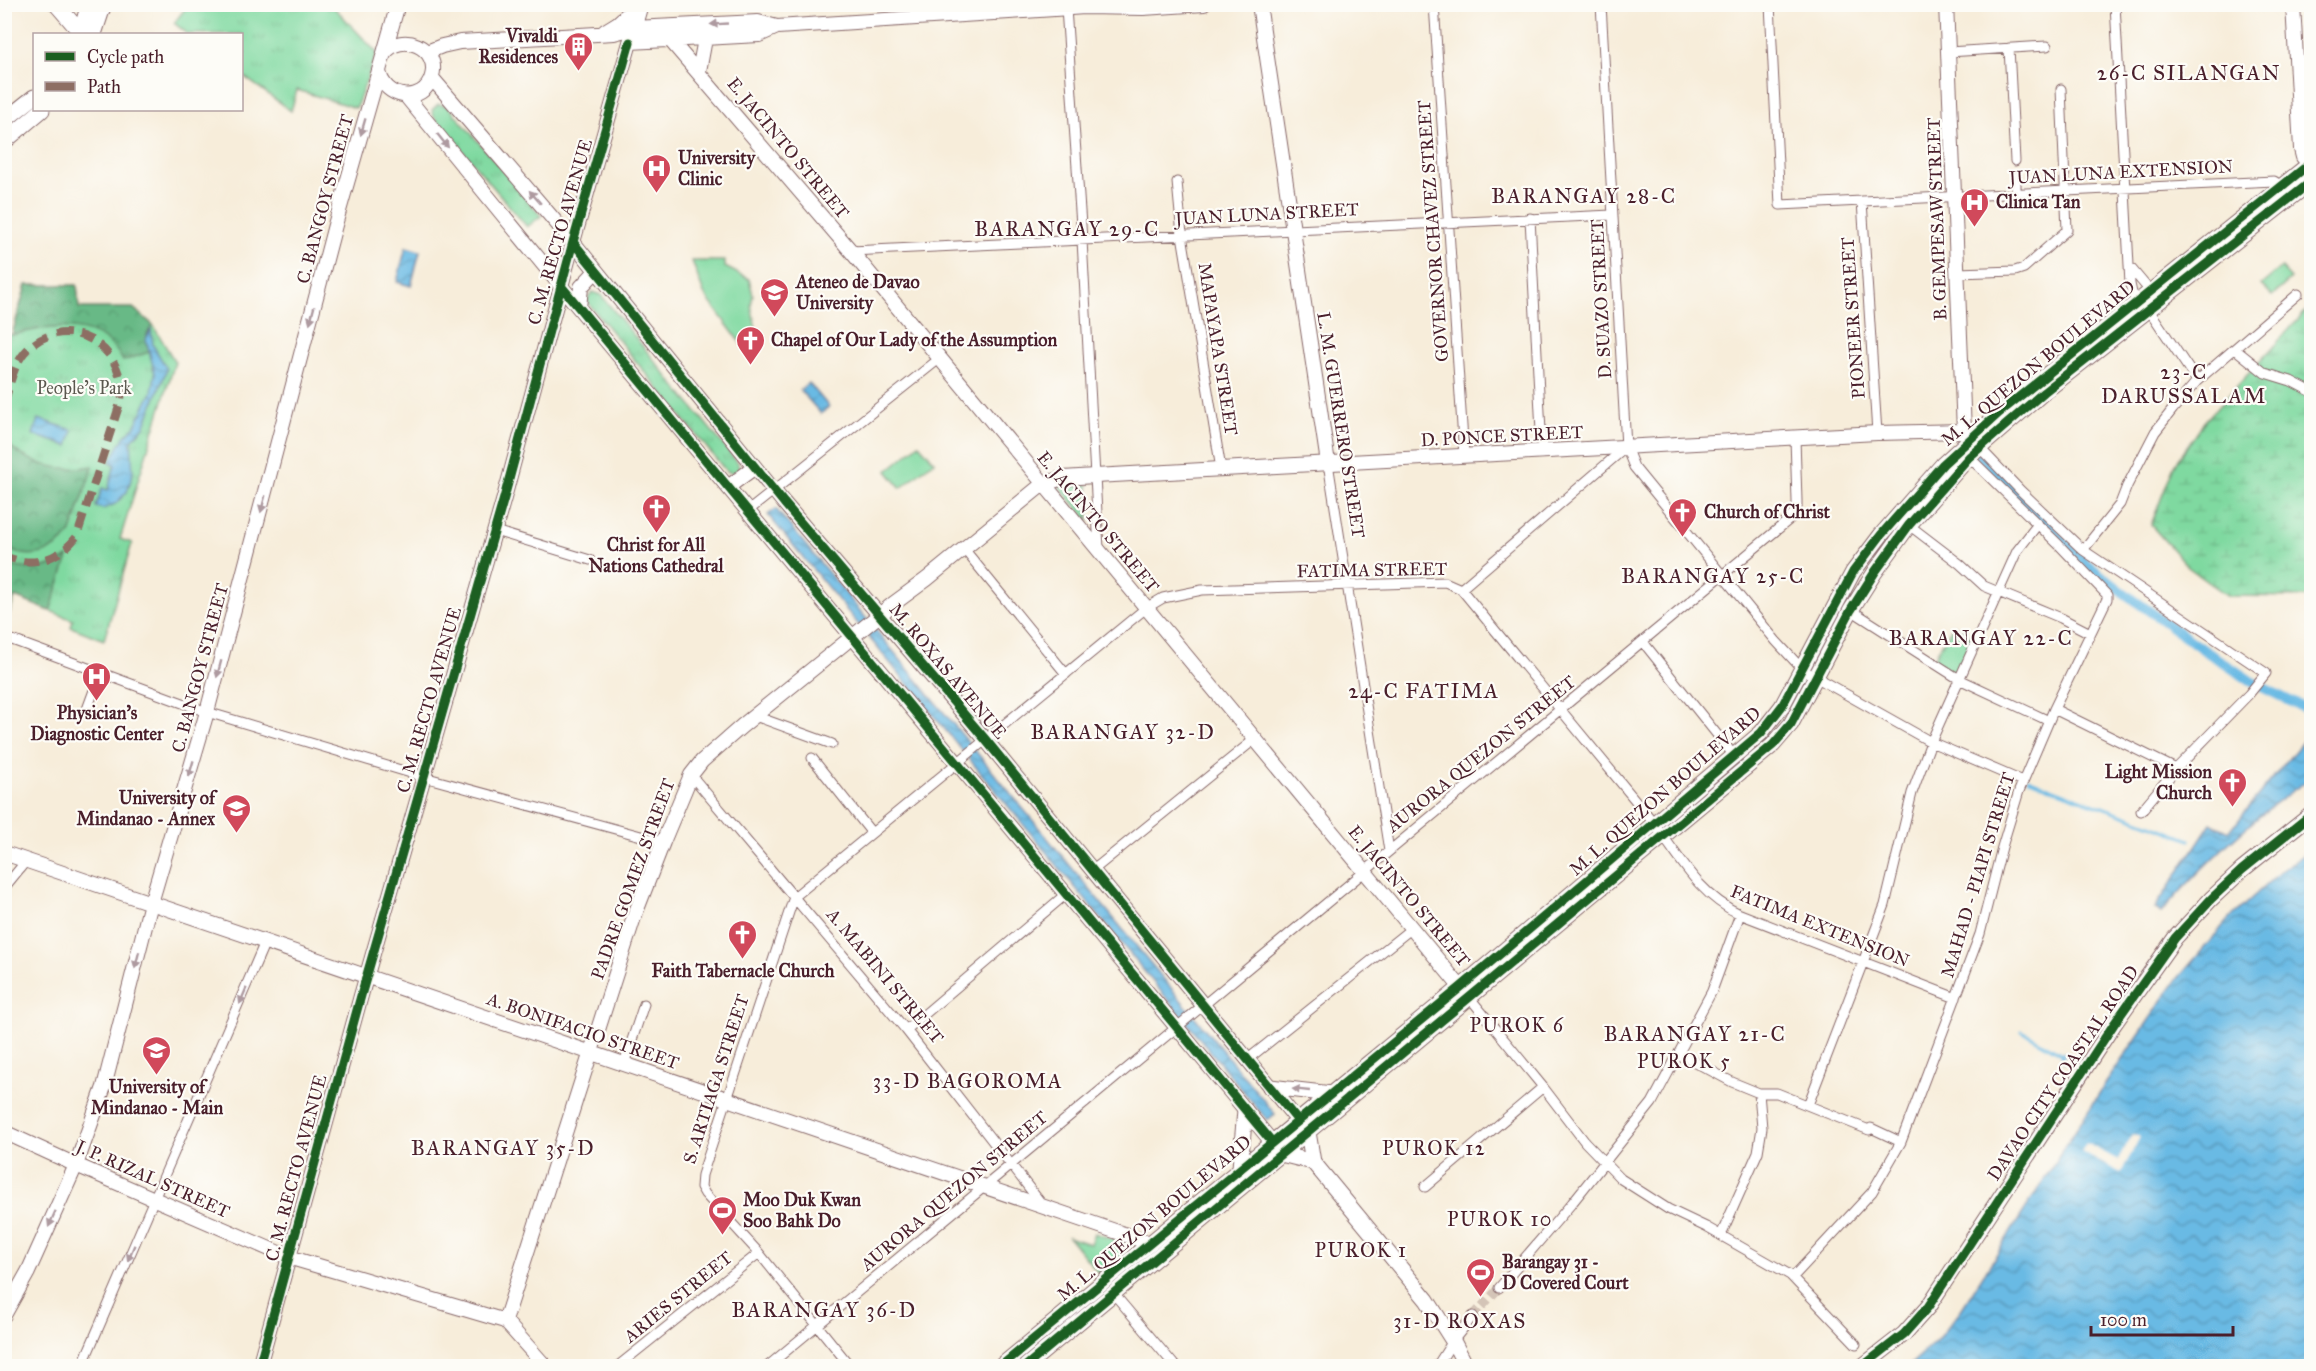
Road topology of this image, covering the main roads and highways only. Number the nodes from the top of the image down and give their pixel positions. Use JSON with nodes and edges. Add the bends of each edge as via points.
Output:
{"nodes":[{"id":1,"x":56,"y":4,"type":"edge"},
{"id":2,"x":89,"y":4,"type":"edge"},
{"id":3,"x":104,"y":4,"type":"edge"},
{"id":4,"x":1103,"y":4,"type":"edge"},
{"id":5,"x":1204,"y":4,"type":"edge"},
{"id":6,"x":1259,"y":4,"type":"edge"},
{"id":7,"x":1946,"y":4,"type":"edge"},
{"id":8,"x":2293,"y":4,"type":"edge"},
{"id":9,"x":640,"y":5,"type":"edge"},
{"id":10,"x":1088,"y":7,"type":"junction"},
{"id":11,"x":396,"y":11,"type":"edge"},
{"id":12,"x":661,"y":27,"type":"junction"},
{"id":13,"x":777,"y":27,"type":"junction"},
{"id":14,"x":634,"y":28,"type":"junction"},
{"id":15,"x":80,"y":33,"type":"edge"},
{"id":16,"x":81,"y":33,"type":"edge"},
{"id":17,"x":94,"y":33,"type":"edge"},
{"id":18,"x":614,"y":33,"type":"junction"},
{"id":19,"x":599,"y":34,"type":"junction"},
{"id":20,"x":705,"y":39,"type":"junction"},
{"id":21,"x":671,"y":40,"type":"junction"},
{"id":22,"x":630,"y":42,"type":"junction"},
{"id":23,"x":411,"y":43,"type":"junction"},
{"id":24,"x":427,"y":52,"type":"junction"},
{"id":25,"x":384,"y":54,"type":"junction"},
{"id":26,"x":379,"y":71,"type":"junction"},
{"id":27,"x":699,"y":71,"type":"junction"},
{"id":28,"x":432,"y":78,"type":"junction"},
{"id":29,"x":406,"y":96,"type":"junction"},
{"id":30,"x":33,"y":98,"type":"edge"},
{"id":31,"x":41,"y":111,"type":"edge"},
{"id":32,"x":4,"y":121,"type":"edge"},
{"id":33,"x":4,"y":142,"type":"edge"},
{"id":34,"x":2310,"y":163,"type":"edge"},
{"id":35,"x":2312,"y":181,"type":"edge"},
{"id":36,"x":573,"y":242,"type":"junction"},
{"id":37,"x":596,"y":271,"type":"junction"},
{"id":38,"x":561,"y":286,"type":"junction"},
{"id":39,"x":2143,"y":305,"type":"junction"},
{"id":40,"x":579,"y":308,"type":"junction"},
{"id":41,"x":1968,"y":444,"type":"junction"},
{"id":42,"x":1328,"y":463,"type":"junction"},
{"id":43,"x":754,"y":467,"type":"junction"},
{"id":44,"x":1043,"y":484,"type":"junction"},
{"id":45,"x":728,"y":487,"type":"junction"},
{"id":46,"x":867,"y":626,"type":"junction"},
{"id":47,"x":1808,"y":674,"type":"junction"},
{"id":48,"x":2312,"y":814,"type":"edge"},
{"id":49,"x":1660,"y":830,"type":"junction"},
{"id":50,"x":4,"y":853,"type":"edge"},
{"id":51,"x":151,"y":903,"type":"junction"},
{"id":52,"x":366,"y":976,"type":"junction"},
{"id":53,"x":1465,"y":993,"type":"junction"},
{"id":54,"x":591,"y":1054,"type":"junction"},
{"id":55,"x":1270,"y":1087,"type":"junction"},
{"id":56,"x":1332,"y":1094,"type":"junction"},
{"id":57,"x":1245,"y":1110,"type":"junction"},
{"id":58,"x":1303,"y":1126,"type":"junction"},
{"id":59,"x":4,"y":1132,"type":"edge"},
{"id":60,"x":1276,"y":1148,"type":"junction"},
{"id":61,"x":1312,"y":1162,"type":"junction"},
{"id":62,"x":76,"y":1165,"type":"junction"},
{"id":63,"x":1240,"y":1168,"type":"junction"},
{"id":64,"x":1150,"y":1243,"type":"junction"},
{"id":65,"x":288,"y":1257,"type":"junction"},
{"id":66,"x":4,"y":1315,"type":"edge"},
{"id":67,"x":505,"y":1321,"type":"junction"},
{"id":68,"x":259,"y":1366,"type":"edge"},
{"id":69,"x":545,"y":1366,"type":"edge"},
{"id":70,"x":1001,"y":1366,"type":"edge"},
{"id":71,"x":1026,"y":1366,"type":"edge"},
{"id":72,"x":1466,"y":1366,"type":"edge"},
{"id":73,"x":1863,"y":1366,"type":"edge"}],
"edges":[{"from":1,"to":15,"type":"main road"},
{"from":2,"to":16,"type":"main road"},
{"from":3,"to":17,"type":"main road"},
{"from":4,"to":10,"type":"main road"},
{"from":5,"to":10,"type":"main road"},
{"from":6,"to":42,"type":"main road","name":"L. M. GUERRERO STREET"},
{"from":7,"to":41,"type":"main road","name":"B. GEMPESAW STREET"},
{"from":8,"to":34,"type":"main road","via":[[2301,149]]},
{"from":9,"to":12,"type":"main road","via":[[646,16]]},
{"from":9,"to":14,"type":"main road","name":"C. M. RECTO AVENUE"},
{"from":9,"to":19,"type":"main road"},
{"from":10,"to":13,"type":"main road"},
{"from":11,"to":23,"type":"main road","name":"C. BANGOY STREET"},
{"from":11,"to":25,"type":"main road","name":"C. BANGOY STREET"},
{"from":13,"to":12,"type":"main road","one_way":true,"via":[[758,22]]},
{"from":12,"to":14,"type":"main road"},
{"from":13,"to":20,"type":"main road","via":[[759,35]]},
{"from":14,"to":18,"type":"main road"},
{"from":14,"to":22,"type":"main road","name":"C. M. RECTO AVENUE"},
{"from":18,"to":19,"type":"main road"},
{"from":18,"to":22,"type":"main road"},
{"from":19,"to":24,"type":"main road","via":[[460,42]]},
{"from":20,"to":21,"type":"main road"},
{"from":20,"to":27,"type":"main road"},
{"from":21,"to":22,"type":"main road"},
{"from":21,"to":27,"type":"main road","name":"E. JACINTO STREET"},
{"from":22,"to":36,"type":"main road","name":"C. M. RECTO AVENUE"},
{"from":23,"to":24,"type":"main road"},
{"from":23,"to":25,"type":"main road","via":[[396,44]]},
{"from":24,"to":28,"type":"main road","via":[[433,64]]},
{"from":25,"to":26,"type":"main road","name":"C. BANGOY STREET"},
{"from":26,"to":29,"type":"main road","via":[[387,88]]},
{"from":26,"to":51,"type":"main road","name":"C. BANGOY STREET","one_way":true,"via":[[207,712]]},
{"from":27,"to":44,"type":"main road","name":"E. JACINTO STREET"},
{"from":28,"to":29,"type":"main road","via":[[422,91]]},
{"from":36,"to":28,"type":"main road","name":"M. ROXAS AVENUE","one_way":true},
{"from":29,"to":38,"type":"main road","name":"M. ROXAS AVENUE","one_way":true},
{"from":30,"to":32,"type":"main road"},
{"from":31,"to":33,"type":"main road"},
{"from":34,"to":39,"type":"main road","name":"M. L. QUEZON BOULEVARD","via":[[2150,291]]},
{"from":35,"to":39,"type":"main road","name":"M. L. QUEZON BOULEVARD"},
{"from":36,"to":37,"type":"main road","name":"M. ROXAS AVENUE"},
{"from":36,"to":38,"type":"main road","name":"C. M. RECTO AVENUE"},
{"from":37,"to":40,"type":"main road","via":[[581,287]]},
{"from":37,"to":43,"type":"main road","name":"M. ROXAS AVENUE"},
{"from":38,"to":40,"type":"main road","name":"M. ROXAS AVENUE"},
{"from":38,"to":52,"type":"main road","name":"C. M. RECTO AVENUE","via":[[495,531]]},
{"from":39,"to":41,"type":"main road","name":"M. L. QUEZON BOULEVARD","via":[[2044,392]]},
{"from":40,"to":45,"type":"main road","name":"M. ROXAS AVENUE"},
{"from":41,"to":42,"type":"main road","name":"D. PONCE STREET","via":[[1877,434]]},
{"from":41,"to":47,"type":"main road","name":"M. L. QUEZON BOULEVARD"},
{"from":41,"to":47,"type":"main road","name":"M. L. QUEZON BOULEVARD","via":[[1881,535],[1853,572]]},
{"from":42,"to":44,"type":"main road","name":"D. PONCE STREET","via":[[1063,478]]},
{"from":43,"to":45,"type":"main road"},
{"from":43,"to":46,"type":"main road","name":"M. ROXAS AVENUE"},
{"from":44,"to":46,"type":"main road","name":"PADRE GOMEZ STREET"},
{"from":44,"to":53,"type":"main road","name":"E. JACINTO STREET"},
{"from":45,"to":46,"type":"main road","name":"M. ROXAS AVENUE"},
{"from":46,"to":54,"type":"main road","name":"PADRE GOMEZ STREET","via":[[755,716],[691,775],[634,917]]},
{"from":46,"to":55,"type":"main road","name":"M. ROXAS AVENUE","via":[[980,744],[1092,871]]},
{"from":46,"to":57,"type":"main road","name":"M. ROXAS AVENUE","via":[[961,759],[1066,894]]},
{"from":47,"to":49,"type":"main road","name":"M. L. QUEZON BOULEVARD","via":[[1772,721]]},
{"from":47,"to":49,"type":"main road","name":"M. L. QUEZON BOULEVARD","via":[[1791,724],[1773,745]]},
{"from":48,"to":73,"type":"main road","name":"DAVAO CITY COASTAL ROAD","via":[[2242,870],[2175,938],[2119,1015],[1928,1307],[1898,1340]]},
{"from":49,"to":53,"type":"main road","name":"M. L. QUEZON BOULEVARD"},
{"from":50,"to":51,"type":"main road","name":"A. BONIFACIO STREET"},
{"from":51,"to":52,"type":"main road","name":"A. BONIFACIO STREET"},
{"from":51,"to":62,"type":"main road","name":"C. BANGOY STREET","one_way":true,"via":[[104,1087]]},
{"from":52,"to":54,"type":"main road","name":"A. BONIFACIO STREET"},
{"from":52,"to":65,"type":"main road","name":"C. M. RECTO AVENUE"},
{"from":53,"to":56,"type":"main road","name":"M. L. QUEZON BOULEVARD"},
{"from":53,"to":58,"type":"main road","name":"M. L. QUEZON BOULEVARD"},
{"from":54,"to":64,"type":"main road","name":"A. BONIFACIO STREET"},
{"from":54,"to":67,"type":"main road","name":"PADRE GOMEZ STREET"},
{"from":56,"to":55,"type":"main road","one_way":true},
{"from":55,"to":58,"type":"main road","name":"M. ROXAS AVENUE"},
{"from":56,"to":58,"type":"main road","name":"M. L. QUEZON BOULEVARD"},
{"from":57,"to":60,"type":"main road","name":"M. ROXAS AVENUE"},
{"from":57,"to":63,"type":"main road"},
{"from":58,"to":60,"type":"main road","name":"M. L. QUEZON BOULEVARD"},
{"from":58,"to":61,"type":"main road"},
{"from":59,"to":62,"type":"main road","name":"J. P. RIZAL STREET"},
{"from":60,"to":61,"type":"main road"},
{"from":60,"to":63,"type":"main road","name":"M. L. QUEZON BOULEVARD"},
{"from":60,"to":71,"type":"main road","name":"M. L. QUEZON BOULEVARD","via":[[1114,1294]]},
{"from":61,"to":72,"type":"main road","via":[[1414,1282]]},
{"from":62,"to":65,"type":"main road","name":"J. P. RIZAL STREET"},
{"from":62,"to":66,"type":"main road","name":"C. BANGOY STREET","one_way":true,"via":[[28,1272]]},
{"from":63,"to":64,"type":"main road","name":"M. L. QUEZON BOULEVARD"},
{"from":64,"to":70,"type":"main road","name":"M. L. QUEZON BOULEVARD"},
{"from":65,"to":67,"type":"main road","name":"J. P. RIZAL STREET"},
{"from":65,"to":68,"type":"main road","name":"C. M. RECTO AVENUE"},
{"from":67,"to":69,"type":"main road"}]}
